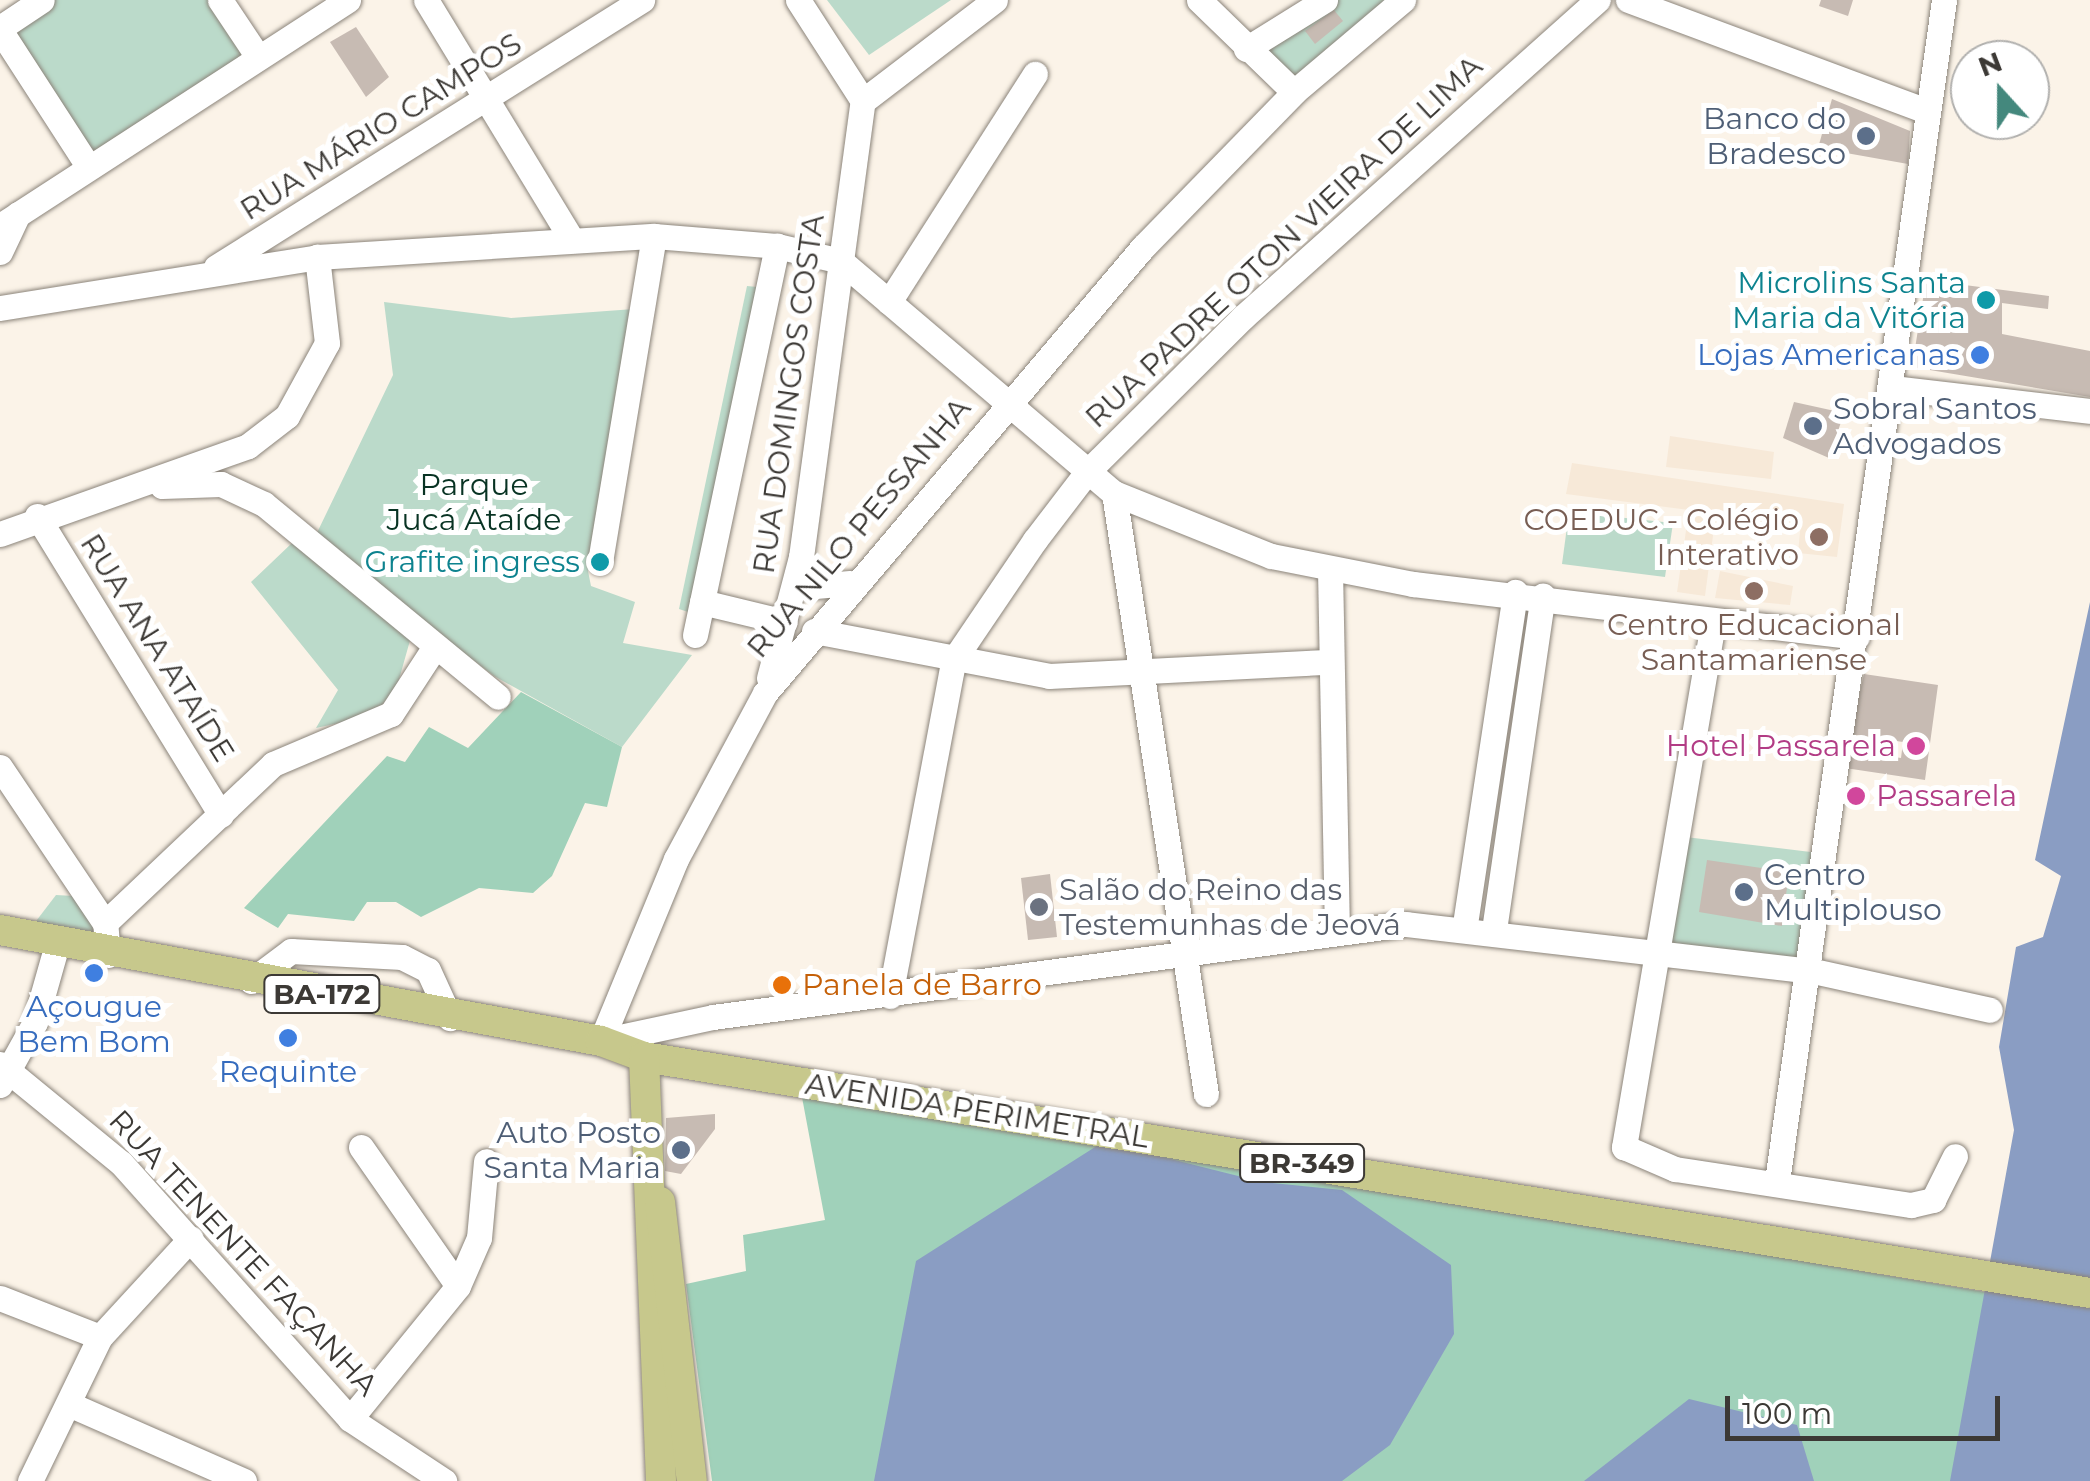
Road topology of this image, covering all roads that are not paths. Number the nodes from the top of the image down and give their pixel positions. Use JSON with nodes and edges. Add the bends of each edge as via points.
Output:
{"nodes":[{"id":1,"x":42,"y":0,"type":"edge"},
{"id":2,"x":220,"y":0,"type":"edge"},
{"id":3,"x":348,"y":0,"type":"edge"},
{"id":4,"x":426,"y":0,"type":"edge"},
{"id":5,"x":642,"y":0,"type":"edge"},
{"id":6,"x":798,"y":0,"type":"edge"},
{"id":7,"x":994,"y":0,"type":"edge"},
{"id":8,"x":1199,"y":0,"type":"edge"},
{"id":9,"x":1325,"y":0,"type":"edge"},
{"id":10,"x":1403,"y":0,"type":"edge"},
{"id":11,"x":1598,"y":0,"type":"edge"},
{"id":12,"x":1628,"y":0,"type":"edge"},
{"id":13,"x":1944,"y":0,"type":"edge"},
{"id":14,"x":0,"y":29,"type":"edge"},
{"id":15,"x":1246,"y":48,"type":"junction"},
{"id":16,"x":258,"y":57,"type":"junction"},
{"id":17,"x":1035,"y":74,"type":"dead end"},
{"id":18,"x":1294,"y":92,"type":"junction"},
{"id":19,"x":493,"y":98,"type":"junction"},
{"id":20,"x":863,"y":102,"type":"junction"},
{"id":21,"x":1927,"y":111,"type":"junction"},
{"id":22,"x":88,"y":166,"type":"junction"},
{"id":23,"x":9,"y":220,"type":"edge"},
{"id":24,"x":654,"y":236,"type":"junction"},
{"id":25,"x":572,"y":240,"type":"junction"},
{"id":26,"x":777,"y":246,"type":"junction"},
{"id":27,"x":0,"y":252,"type":"edge"},
{"id":28,"x":317,"y":257,"type":"junction"},
{"id":29,"x":841,"y":261,"type":"junction"},
{"id":30,"x":203,"y":274,"type":"junction"},
{"id":31,"x":889,"y":302,"type":"junction"},
{"id":32,"x":0,"y":308,"type":"edge"},
{"id":33,"x":1894,"y":388,"type":"junction"},
{"id":34,"x":1004,"y":405,"type":"junction"},
{"id":35,"x":2090,"y":411,"type":"edge"},
{"id":36,"x":1087,"y":472,"type":"junction"},
{"id":37,"x":121,"y":486,"type":"junction"},
{"id":38,"x":1114,"y":493,"type":"junction"},
{"id":39,"x":37,"y":516,"type":"junction"},
{"id":40,"x":0,"y":534,"type":"edge"},
{"id":41,"x":801,"y":557,"type":"junction"},
{"id":42,"x":600,"y":562,"type":"dead end"},
{"id":43,"x":1330,"y":569,"type":"junction"},
{"id":44,"x":850,"y":584,"type":"junction"},
{"id":45,"x":1515,"y":592,"type":"junction"},
{"id":46,"x":1543,"y":596,"type":"junction"},
{"id":47,"x":702,"y":602,"type":"junction"},
{"id":48,"x":785,"y":622,"type":"junction"},
{"id":49,"x":1713,"y":623,"type":"junction"},
{"id":50,"x":814,"y":631,"type":"junction"},
{"id":51,"x":695,"y":635,"type":"dead end"},
{"id":52,"x":1856,"y":638,"type":"junction"},
{"id":53,"x":434,"y":648,"type":"junction"},
{"id":54,"x":953,"y":661,"type":"junction"},
{"id":55,"x":1328,"y":662,"type":"junction"},
{"id":56,"x":1139,"y":673,"type":"junction"},
{"id":57,"x":765,"y":693,"type":"junction"},
{"id":58,"x":498,"y":698,"type":"dead end"},
{"id":59,"x":0,"y":767,"type":"edge"},
{"id":60,"x":221,"y":814,"type":"junction"},
{"id":61,"x":105,"y":923,"type":"junction"},
{"id":62,"x":1464,"y":924,"type":"junction"},
{"id":63,"x":0,"y":930,"type":"edge"},
{"id":64,"x":1494,"y":930,"type":"junction"},
{"id":65,"x":1337,"y":932,"type":"junction"},
{"id":66,"x":58,"y":944,"type":"junction"},
{"id":67,"x":1659,"y":949,"type":"junction"},
{"id":68,"x":1182,"y":954,"type":"junction"},
{"id":69,"x":108,"y":955,"type":"junction"},
{"id":70,"x":1813,"y":971,"type":"junction"},
{"id":71,"x":251,"y":981,"type":"junction"},
{"id":72,"x":890,"y":996,"type":"junction"},
{"id":73,"x":1990,"y":1010,"type":"dead end"},
{"id":74,"x":450,"y":1018,"type":"junction"},
{"id":75,"x":601,"y":1042,"type":"junction"},
{"id":76,"x":644,"y":1057,"type":"junction"},
{"id":77,"x":5,"y":1073,"type":"edge"},
{"id":78,"x":1206,"y":1094,"type":"dead end"},
{"id":79,"x":650,"y":1146,"type":"junction"},
{"id":80,"x":361,"y":1147,"type":"dead end"},
{"id":81,"x":1954,"y":1156,"type":"dead end"},
{"id":82,"x":486,"y":1161,"type":"dead end"},
{"id":83,"x":1777,"y":1181,"type":"junction"},
{"id":84,"x":191,"y":1238,"type":"junction"},
{"id":85,"x":458,"y":1286,"type":"junction"},
{"id":86,"x":2090,"y":1293,"type":"edge"},
{"id":87,"x":0,"y":1298,"type":"edge"},
{"id":88,"x":100,"y":1337,"type":"junction"},
{"id":89,"x":70,"y":1405,"type":"junction"},
{"id":90,"x":350,"y":1420,"type":"junction"},
{"id":91,"x":30,"y":1481,"type":"edge"},
{"id":92,"x":244,"y":1481,"type":"edge"},
{"id":93,"x":444,"y":1481,"type":"edge"},
{"id":94,"x":661,"y":1481,"type":"edge"},
{"id":95,"x":692,"y":1481,"type":"edge"}],
"edges":[{"from":1,"to":14,"type":"street"},
{"from":2,"to":16,"type":"street"},
{"from":3,"to":16,"type":"street"},
{"from":4,"to":19,"type":"street"},
{"from":5,"to":19,"type":"street","name":"RUA MÁRIO CAMPOS"},
{"from":6,"to":20,"type":"street"},
{"from":7,"to":20,"type":"street"},
{"from":8,"to":15,"type":"street"},
{"from":9,"to":15,"type":"street"},
{"from":10,"to":18,"type":"street","name":"RUA NILO PESSANHA"},
{"from":11,"to":36,"type":"street","name":"RUA PADRE OTON VIEIRA DE LIMA","via":[[1420,152]]},
{"from":12,"to":21,"type":"street"},
{"from":13,"to":21,"type":"street"},
{"from":14,"to":22,"type":"street"},
{"from":15,"to":18,"type":"street"},
{"from":16,"to":22,"type":"street"},
{"from":17,"to":31,"type":"street"},
{"from":18,"to":34,"type":"street","name":"RUA NILO PESSANHA"},
{"from":19,"to":25,"type":"street"},
{"from":19,"to":30,"type":"street","name":"RUA MÁRIO CAMPOS"},
{"from":20,"to":29,"type":"street","name":"RUA DOMINGOS COSTA"},
{"from":21,"to":33,"type":"street"},
{"from":22,"to":23,"type":"street"},
{"from":23,"to":27,"type":"street"},
{"from":24,"to":25,"type":"street"},
{"from":24,"to":26,"type":"street"},
{"from":24,"to":42,"type":"street"},
{"from":25,"to":28,"type":"street"},
{"from":26,"to":29,"type":"street"},
{"from":26,"to":47,"type":"street"},
{"from":28,"to":30,"type":"street"},
{"from":28,"to":37,"type":"street","via":[[327,342],[287,416],[248,446]]},
{"from":29,"to":31,"type":"street"},
{"from":29,"to":41,"type":"street","name":"RUA DOMINGOS COSTA"},
{"from":30,"to":32,"type":"street"},
{"from":31,"to":34,"type":"street"},
{"from":33,"to":35,"type":"street"},
{"from":33,"to":52,"type":"street"},
{"from":34,"to":36,"type":"street"},
{"from":34,"to":44,"type":"street","name":"RUA NILO PESSANHA"},
{"from":36,"to":38,"type":"street"},
{"from":36,"to":54,"type":"street","name":"RUA PADRE OTON VIEIRA DE LIMA"},
{"from":37,"to":39,"type":"street"},
{"from":37,"to":53,"type":"street","via":[[221,484],[264,504]]},
{"from":38,"to":43,"type":"street","via":[[1271,556]]},
{"from":38,"to":56,"type":"street"},
{"from":39,"to":40,"type":"street"},
{"from":39,"to":60,"type":"street","name":"RUA ANA ATAÍDE"},
{"from":41,"to":44,"type":"street","via":[[816,586]]},
{"from":41,"to":48,"type":"street","name":"RUA DOMINGOS COSTA"},
{"from":43,"to":45,"type":"street"},
{"from":43,"to":55,"type":"street"},
{"from":44,"to":50,"type":"street","name":"RUA NILO PESSANHA"},
{"from":45,"to":46,"type":"street"},
{"from":45,"to":62,"type":"street"},
{"from":46,"to":49,"type":"street"},
{"from":46,"to":64,"type":"street"},
{"from":47,"to":48,"type":"street"},
{"from":47,"to":51,"type":"street"},
{"from":48,"to":57,"type":"street","name":"RUA DOMINGOS COSTA"},
{"from":49,"to":52,"type":"street"},
{"from":49,"to":67,"type":"street"},
{"from":50,"to":54,"type":"street"},
{"from":50,"to":57,"type":"street","name":"RUA NILO PESSANHA"},
{"from":52,"to":70,"type":"street"},
{"from":53,"to":58,"type":"street"},
{"from":53,"to":60,"type":"street","via":[[391,714],[287,754]]},
{"from":54,"to":56,"type":"street","via":[[1049,676]]},
{"from":54,"to":72,"type":"street","name":"RUA PADRE OTON VIEIRA DE LIMA"},
{"from":55,"to":56,"type":"street"},
{"from":55,"to":65,"type":"street"},
{"from":56,"to":68,"type":"street"},
{"from":57,"to":75,"type":"street","via":[[676,859]]},
{"from":59,"to":61,"type":"street"},
{"from":60,"to":61,"type":"street"},
{"from":61,"to":69,"type":"street"},
{"from":62,"to":64,"type":"street"},
{"from":62,"to":65,"type":"street"},
{"from":63,"to":66,"type":"main road","name":"AVENIDA PERIMETRAL","number":"BA-172"},
{"from":64,"to":67,"type":"street"},
{"from":65,"to":68,"type":"street"},
{"from":66,"to":69,"type":"main road","name":"AVENIDA PERIMETRAL","number":"BA-172"},
{"from":66,"to":77,"type":"street"},
{"from":67,"to":70,"type":"street"},
{"from":67,"to":83,"type":"street","via":[[1624,1147],[1676,1169]]},
{"from":68,"to":72,"type":"street"},
{"from":68,"to":78,"type":"street"},
{"from":69,"to":71,"type":"main road","name":"AVENIDA PERIMETRAL","number":"BA-172"},
{"from":70,"to":73,"type":"street"},
{"from":70,"to":83,"type":"street"},
{"from":71,"to":74,"type":"main road","name":"AVENIDA PERIMETRAL","number":"BA-172"},
{"from":71,"to":74,"type":"street","via":[[291,950],[402,957],[428,970]]},
{"from":72,"to":75,"type":"street"},
{"from":74,"to":75,"type":"main road","name":"AVENIDA PERIMETRAL","number":"BA-172"},
{"from":75,"to":76,"type":"main road","name":"AVENIDA PERIMETRAL","number":"BA-172"},
{"from":76,"to":79,"type":"main road"},
{"from":76,"to":86,"type":"main road","name":"AVENIDA PERIMETRAL","number":"BR-349"},
{"from":77,"to":84,"type":"street","name":"RUA TENENTE FAÇANHA"},
{"from":79,"to":94,"type":"main road","via":[[646,1234]]},
{"from":79,"to":95,"type":"main road"},
{"from":80,"to":85,"type":"street"},
{"from":81,"to":83,"type":"street","via":[[1924,1204]]},
{"from":82,"to":85,"type":"street","via":[[483,1220]]},
{"from":84,"to":88,"type":"street"},
{"from":84,"to":90,"type":"street","name":"RUA TENENTE FAÇANHA"},
{"from":85,"to":90,"type":"street"},
{"from":87,"to":88,"type":"street"},
{"from":88,"to":89,"type":"street"},
{"from":89,"to":91,"type":"street"},
{"from":89,"to":92,"type":"street"},
{"from":90,"to":93,"type":"street","name":"RUA TENENTE FAÇANHA"}]}
